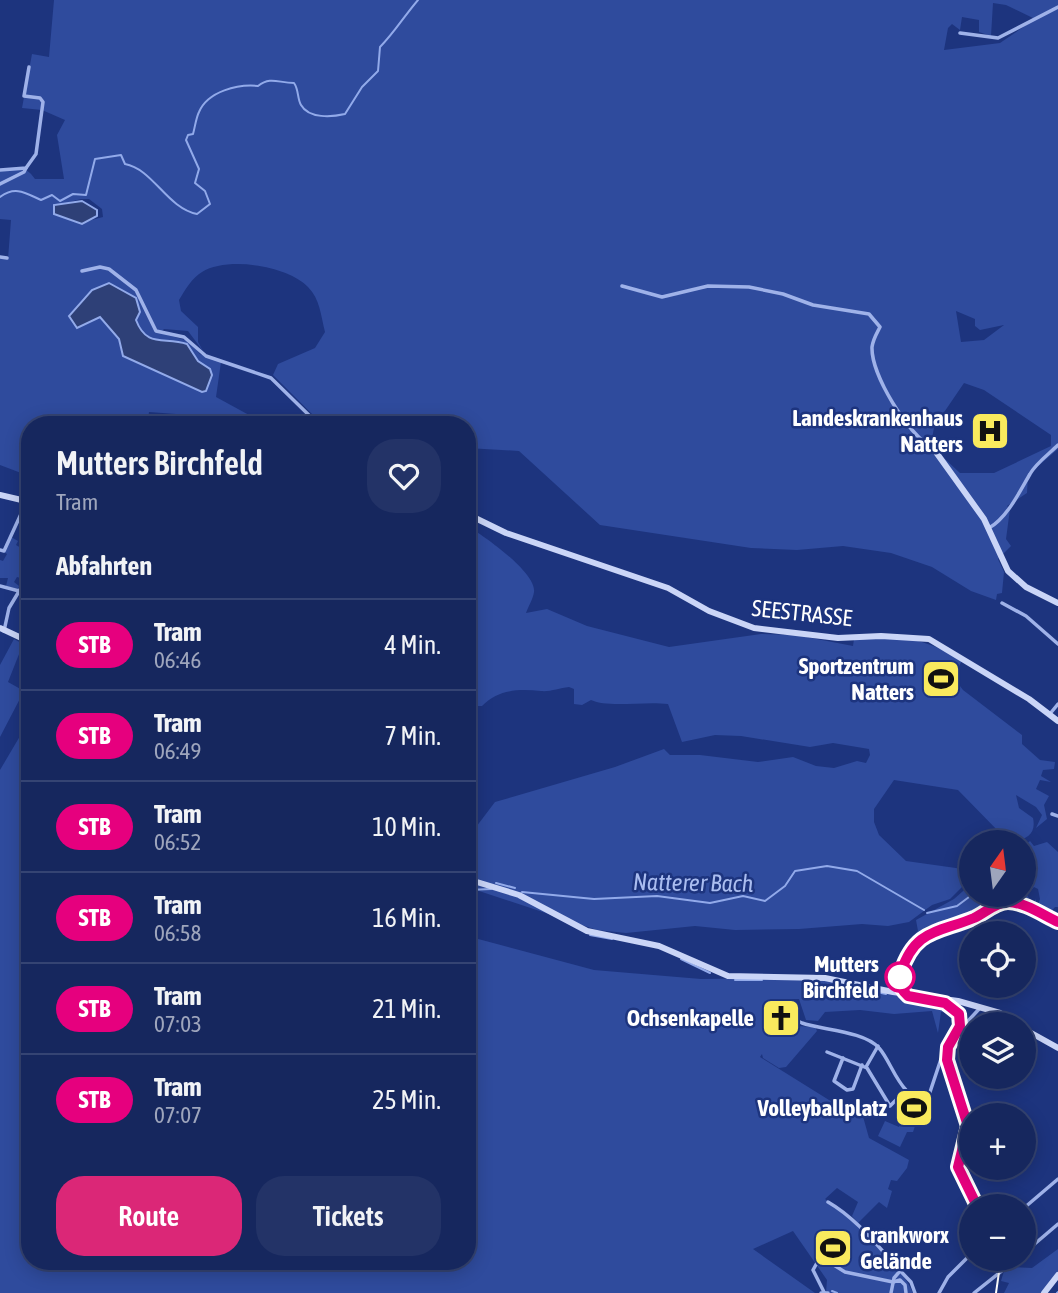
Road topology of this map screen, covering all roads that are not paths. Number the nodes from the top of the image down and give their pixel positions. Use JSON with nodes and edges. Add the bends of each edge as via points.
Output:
{"nodes":[{"id":1,"x":1058,"y":7,"type":"edge"},
{"id":2,"x":960,"y":33,"type":"dead end"},
{"id":3,"x":29,"y":67,"type":"dead end"},
{"id":4,"x":26,"y":168,"type":"junction"},
{"id":5,"x":0,"y":170,"type":"edge"},
{"id":6,"x":0,"y":184,"type":"edge"},
{"id":7,"x":0,"y":257,"type":"edge"},
{"id":8,"x":7,"y":258,"type":"dead end"},
{"id":9,"x":82,"y":271,"type":"dead end"},
{"id":10,"x":622,"y":286,"type":"dead end"},
{"id":11,"x":309,"y":416,"type":"edge"},
{"id":12,"x":1058,"y":445,"type":"edge"},
{"id":13,"x":933,"y":449,"type":"joint"},
{"id":14,"x":0,"y":495,"type":"edge"},
{"id":15,"x":21,"y":499,"type":"edge"},
{"id":16,"x":21,"y":517,"type":"edge"},
{"id":17,"x":476,"y":518,"type":"edge"},
{"id":18,"x":989,"y":528,"type":"junction"},
{"id":19,"x":0,"y":550,"type":"edge"},
{"id":20,"x":0,"y":586,"type":"edge"},
{"id":21,"x":21,"y":588,"type":"edge"},
{"id":22,"x":19,"y":591,"type":"junction"},
{"id":23,"x":1002,"y":603,"type":"dead end"},
{"id":24,"x":1058,"y":603,"type":"edge"},
{"id":25,"x":2,"y":629,"type":"edge"},
{"id":26,"x":21,"y":638,"type":"edge"},
{"id":27,"x":1058,"y":644,"type":"edge"},
{"id":28,"x":1058,"y":704,"type":"edge"},
{"id":29,"x":1049,"y":715,"type":"junction"},
{"id":30,"x":1058,"y":721,"type":"edge"},
{"id":31,"x":1052,"y":814,"type":"dead end"},
{"id":32,"x":1058,"y":816,"type":"edge"},
{"id":33,"x":476,"y":882,"type":"edge"},
{"id":34,"x":981,"y":1007,"type":"junction"},
{"id":35,"x":997,"y":1012,"type":"edge"},
{"id":36,"x":782,"y":1015,"type":"dead end"},
{"id":37,"x":1036,"y":1036,"type":"edge"},
{"id":38,"x":877,"y":1046,"type":"junction"},
{"id":39,"x":1058,"y":1048,"type":"edge"},
{"id":40,"x":827,"y":1052,"type":"dead end"},
{"id":41,"x":843,"y":1058,"type":"junction"},
{"id":42,"x":864,"y":1066,"type":"junction"},
{"id":43,"x":905,"y":1091,"type":"junction"},
{"id":44,"x":1058,"y":1179,"type":"edge"},
{"id":45,"x":1036,"y":1198,"type":"edge"},
{"id":46,"x":828,"y":1202,"type":"dead end"},
{"id":47,"x":1058,"y":1224,"type":"edge"},
{"id":48,"x":1036,"y":1243,"type":"edge"},
{"id":49,"x":959,"y":1266,"type":"edge"},
{"id":50,"x":900,"y":1271,"type":"junction"},
{"id":51,"x":1002,"y":1271,"type":"edge"},
{"id":52,"x":1058,"y":1275,"type":"edge"},
{"id":53,"x":893,"y":1282,"type":"junction"},
{"id":54,"x":824,"y":1293,"type":"edge"},
{"id":55,"x":891,"y":1293,"type":"edge"},
{"id":56,"x":905,"y":1293,"type":"edge"},
{"id":57,"x":915,"y":1293,"type":"edge"},
{"id":58,"x":939,"y":1293,"type":"edge"},
{"id":59,"x":974,"y":1293,"type":"edge"},
{"id":60,"x":1044,"y":1293,"type":"edge"}],
"edges":[{"from":1,"to":2,"type":"street","via":[[998,38]]},
{"from":3,"to":4,"type":"street","via":[[24,96],[43,102],[36,154]]},
{"from":4,"to":5,"type":"street"},
{"from":4,"to":6,"type":"street"},
{"from":7,"to":8,"type":"street"},
{"from":9,"to":11,"type":"street","via":[[109,269],[139,293],[156,331],[184,337],[202,354],[271,378]]},
{"from":10,"to":13,"type":"street","via":[[662,297],[708,286],[749,287],[813,305],[869,314],[880,327],[873,340],[873,356],[891,401]]},
{"from":12,"to":18,"type":"street","via":[[1035,467],[998,523]]},
{"from":13,"to":18,"type":"street"},
{"from":14,"to":15,"type":"street"},
{"from":16,"to":19,"type":"street","via":[[4,551]]},
{"from":17,"to":29,"type":"street","name":"SEESTRASSE","via":[[517,537],[668,588],[709,611],[754,628],[838,638],[926,638]]},
{"from":18,"to":24,"type":"street","via":[[1011,574],[1030,590]]},
{"from":20,"to":22,"type":"street"},
{"from":21,"to":22,"type":"street"},
{"from":22,"to":25,"type":"street"},
{"from":23,"to":27,"type":"street","via":[[1027,616]]},
{"from":25,"to":26,"type":"street"},
{"from":28,"to":29,"type":"street"},
{"from":29,"to":30,"type":"street","name":"SEESTRASSE"},
{"from":31,"to":32,"type":"street"},
{"from":33,"to":34,"type":"street","via":[[519,895],[582,929],[659,946],[728,976],[813,976]]},
{"from":34,"to":35,"type":"street"},
{"from":34,"to":43,"type":"street","via":[[948,1057],[941,1059],[929,1095]]},
{"from":36,"to":38,"type":"street"},
{"from":37,"to":39,"type":"street"},
{"from":38,"to":42,"type":"street"},
{"from":38,"to":43,"type":"street"},
{"from":40,"to":41,"type":"street"},
{"from":41,"to":42,"type":"street"},
{"from":41,"to":42,"type":"street","via":[[834,1082],[847,1090],[853,1089]]},
{"from":42,"to":43,"type":"street","via":[[890,1106]]},
{"from":44,"to":45,"type":"street"},
{"from":46,"to":50,"type":"street","via":[[847,1213]]},
{"from":47,"to":48,"type":"street"},
{"from":49,"to":58,"type":"street"},
{"from":50,"to":53,"type":"street"},
{"from":50,"to":57,"type":"street"},
{"from":51,"to":59,"type":"street"},
{"from":52,"to":60,"type":"street"},
{"from":53,"to":54,"type":"street","via":[[843,1271],[825,1259],[813,1268]]},
{"from":53,"to":55,"type":"street"},
{"from":53,"to":56,"type":"street","via":[[904,1282]]}]}
